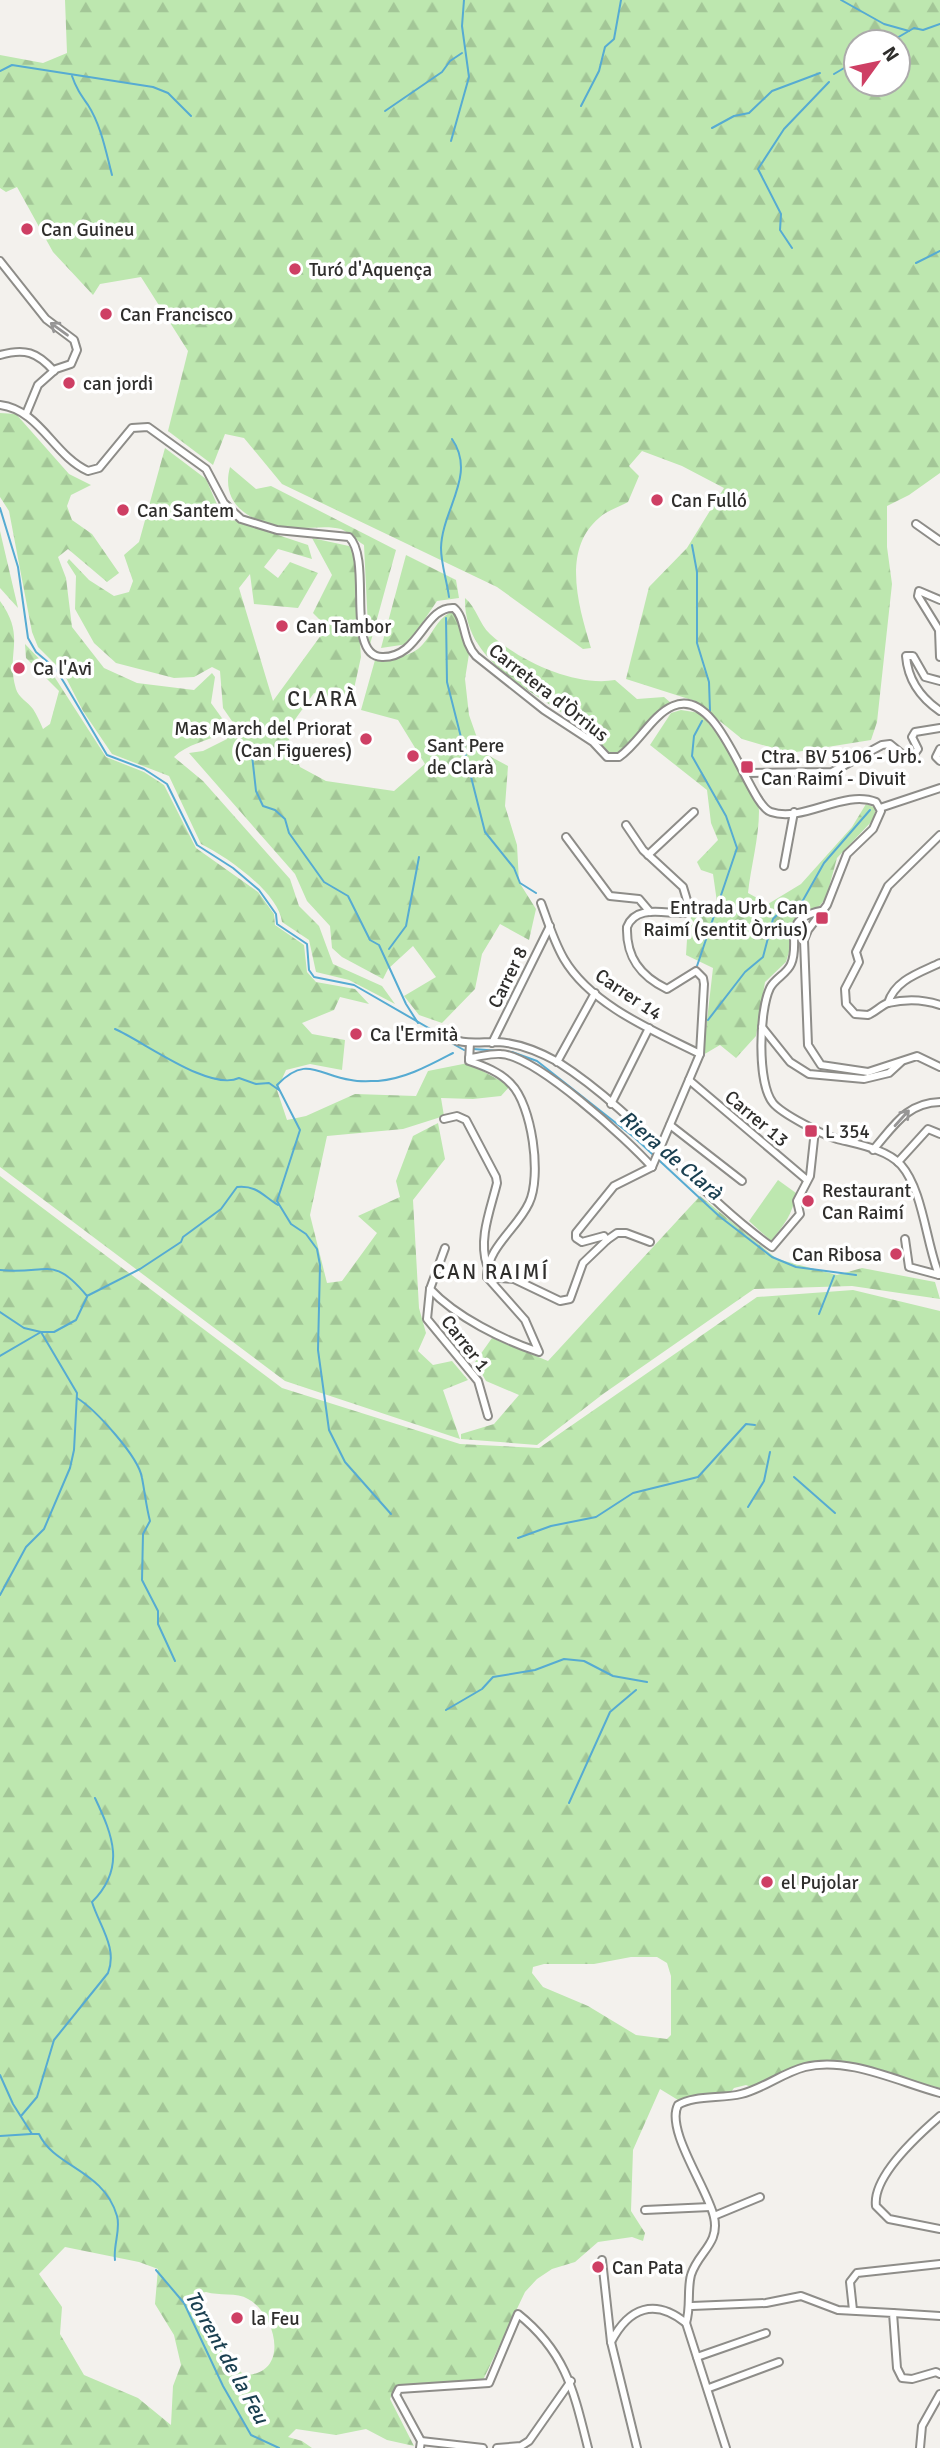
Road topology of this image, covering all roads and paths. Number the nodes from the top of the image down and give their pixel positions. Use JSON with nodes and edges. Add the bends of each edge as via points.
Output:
{"nodes":[{"id":1,"x":0,"y":261,"type":"edge"},
{"id":2,"x":0,"y":355,"type":"edge"},
{"id":3,"x":54,"y":371,"type":"junction"},
{"id":4,"x":0,"y":405,"type":"edge"},
{"id":5,"x":26,"y":414,"type":"junction"},
{"id":6,"x":916,"y":524,"type":"dead end"},
{"id":7,"x":940,"y":541,"type":"edge"},
{"id":8,"x":940,"y":600,"type":"edge"},
{"id":9,"x":940,"y":657,"type":"edge"},
{"id":10,"x":940,"y":681,"type":"edge"},
{"id":11,"x":940,"y":712,"type":"edge"},
{"id":12,"x":940,"y":727,"type":"edge"},
{"id":13,"x":940,"y":749,"type":"edge"},
{"id":14,"x":940,"y":761,"type":"edge"},
{"id":15,"x":746,"y":773,"type":"junction"},
{"id":16,"x":940,"y":788,"type":"edge"},
{"id":17,"x":880,"y":808,"type":"junction"},
{"id":18,"x":694,"y":812,"type":"dead end"},
{"id":19,"x":794,"y":812,"type":"junction"},
{"id":20,"x":625,"y":825,"type":"dead end"},
{"id":21,"x":940,"y":835,"type":"edge"},
{"id":22,"x":566,"y":837,"type":"dead end"},
{"id":23,"x":649,"y":855,"type":"junction"},
{"id":24,"x":785,"y":866,"type":"dead end"},
{"id":25,"x":541,"y":903,"type":"dead end"},
{"id":26,"x":823,"y":910,"type":"junction"},
{"id":27,"x":650,"y":912,"type":"junction"},
{"id":28,"x":550,"y":926,"type":"junction"},
{"id":29,"x":940,"y":963,"type":"edge"},
{"id":30,"x":595,"y":993,"type":"junction"},
{"id":31,"x":888,"y":1003,"type":"junction"},
{"id":32,"x":940,"y":1005,"type":"edge"},
{"id":33,"x":762,"y":1027,"type":"junction"},
{"id":34,"x":649,"y":1028,"type":"junction"},
{"id":35,"x":442,"y":1033,"type":"dead end"},
{"id":36,"x":470,"y":1043,"type":"junction"},
{"id":37,"x":492,"y":1043,"type":"junction"},
{"id":38,"x":700,"y":1054,"type":"junction"},
{"id":39,"x":469,"y":1058,"type":"junction"},
{"id":40,"x":905,"y":1058,"type":"junction"},
{"id":41,"x":557,"y":1062,"type":"junction"},
{"id":42,"x":940,"y":1067,"type":"edge"},
{"id":43,"x":689,"y":1080,"type":"junction"},
{"id":44,"x":940,"y":1102,"type":"edge"},
{"id":45,"x":611,"y":1104,"type":"junction"},
{"id":46,"x":443,"y":1119,"type":"dead end"},
{"id":47,"x":670,"y":1125,"type":"junction"},
{"id":48,"x":815,"y":1130,"type":"junction"},
{"id":49,"x":940,"y":1134,"type":"edge"},
{"id":50,"x":660,"y":1148,"type":"junction"},
{"id":51,"x":873,"y":1150,"type":"junction"},
{"id":52,"x":898,"y":1162,"type":"junction"},
{"id":53,"x":652,"y":1167,"type":"junction"},
{"id":54,"x":807,"y":1180,"type":"junction"},
{"id":55,"x":742,"y":1181,"type":"dead end"},
{"id":56,"x":905,"y":1239,"type":"dead end"},
{"id":57,"x":607,"y":1240,"type":"junction"},
{"id":58,"x":650,"y":1242,"type":"dead end"},
{"id":59,"x":445,"y":1248,"type":"dead end"},
{"id":60,"x":487,"y":1265,"type":"junction"},
{"id":61,"x":487,"y":1277,"type":"junction"},
{"id":62,"x":430,"y":1289,"type":"junction"},
{"id":63,"x":488,"y":1416,"type":"dead end"},
{"id":64,"x":940,"y":2093,"type":"edge"},
{"id":65,"x":940,"y":2116,"type":"edge"},
{"id":66,"x":760,"y":2197,"type":"dead end"},
{"id":67,"x":710,"y":2207,"type":"junction"},
{"id":68,"x":646,"y":2210,"type":"dead end"},
{"id":69,"x":714,"y":2216,"type":"junction"},
{"id":70,"x":940,"y":2229,"type":"edge"},
{"id":71,"x":602,"y":2260,"type":"dead end"},
{"id":72,"x":940,"y":2264,"type":"edge"},
{"id":73,"x":692,"y":2306,"type":"junction"},
{"id":74,"x":853,"y":2309,"type":"junction"},
{"id":75,"x":893,"y":2313,"type":"junction"},
{"id":76,"x":940,"y":2316,"type":"edge"},
{"id":77,"x":687,"y":2323,"type":"junction"},
{"id":78,"x":766,"y":2333,"type":"dead end"},
{"id":79,"x":611,"y":2342,"type":"junction"},
{"id":80,"x":697,"y":2357,"type":"junction"},
{"id":81,"x":779,"y":2362,"type":"dead end"},
{"id":82,"x":940,"y":2368,"type":"edge"},
{"id":83,"x":928,"y":2374,"type":"junction"},
{"id":84,"x":940,"y":2374,"type":"edge"},
{"id":85,"x":572,"y":2381,"type":"junction"},
{"id":86,"x":709,"y":2388,"type":"junction"},
{"id":87,"x":939,"y":2397,"type":"edge"},
{"id":88,"x":420,"y":2444,"type":"edge"},
{"id":89,"x":483,"y":2448,"type":"edge"},
{"id":90,"x":497,"y":2448,"type":"edge"},
{"id":91,"x":588,"y":2448,"type":"edge"},
{"id":92,"x":637,"y":2448,"type":"edge"},
{"id":93,"x":726,"y":2448,"type":"edge"},
{"id":94,"x":920,"y":2448,"type":"edge"}],
"edges":[{"from":3,"to":1,"type":"street","one_way":true,"via":[[76,358],[74,340],[46,319]]},
{"from":2,"to":3,"type":"street","via":[[32,352]]},
{"from":3,"to":5,"type":"street","via":[[38,386]]},
{"from":4,"to":5,"type":"street"},
{"from":5,"to":15,"type":"street","name":"Carretera d'Òrrius","via":[[64,454],[88,471],[104,463],[132,428],[149,427],[206,470],[224,503],[241,519],[277,530],[349,537],[359,552],[363,638],[374,656],[404,651],[435,614],[454,608],[467,645],[476,656],[607,757],[620,757],[666,710],[686,704],[709,717]]},
{"from":6,"to":7,"type":"street"},
{"from":8,"to":9,"type":"street","via":[[919,591],[939,630]]},
{"from":10,"to":11,"type":"street","via":[[925,677],[913,656],[906,656],[922,699]]},
{"from":12,"to":15,"type":"street","via":[[915,732],[912,737],[918,749],[912,757],[890,744],[832,772]]},
{"from":13,"to":14,"type":"street","via":[[936,757]]},
{"from":15,"to":19,"type":"street","name":"Carretera d'Òrrius","via":[[764,809],[778,814]]},
{"from":16,"to":17,"type":"street"},
{"from":17,"to":19,"type":"street","name":"Carretera d'Òrrius","via":[[872,801],[860,800]]},
{"from":17,"to":26,"type":"street","via":[[876,826],[847,854]]},
{"from":18,"to":23,"type":"street"},
{"from":19,"to":24,"type":"street"},
{"from":20,"to":23,"type":"street"},
{"from":21,"to":31,"type":"street","via":[[888,886],[856,951],[859,962],[845,989],[846,1004],[855,1014],[868,1016]]},
{"from":22,"to":27,"type":"street","via":[[610,896],[639,899]]},
{"from":23,"to":27,"type":"street","via":[[683,887],[689,907],[684,913]]},
{"from":25,"to":28,"type":"street","name":"Carrer 14"},
{"from":26,"to":33,"type":"street","via":[[794,929],[792,964],[770,988]]},
{"from":26,"to":40,"type":"street","via":[[808,930],[804,946],[810,1051],[825,1067],[859,1072],[876,1071]]},
{"from":27,"to":38,"type":"street","via":[[635,915],[627,927],[632,961],[667,989],[691,972],[701,974]]},
{"from":28,"to":30,"type":"street","name":"Carrer 14","via":[[564,959]]},
{"from":28,"to":37,"type":"street","name":"Carrer 8"},
{"from":29,"to":31,"type":"street","via":[[901,982]]},
{"from":30,"to":34,"type":"street","name":"Carrer 14"},
{"from":30,"to":41,"type":"street"},
{"from":31,"to":32,"type":"street","via":[[926,1000]]},
{"from":33,"to":40,"type":"street","via":[[790,1062],[809,1074],[864,1079],[889,1073]]},
{"from":33,"to":48,"type":"street","via":[[760,1045],[772,1102]]},
{"from":34,"to":38,"type":"street","name":"Carrer 14"},
{"from":34,"to":45,"type":"street"},
{"from":35,"to":36,"type":"street","via":[[458,1044]]},
{"from":36,"to":37,"type":"street"},
{"from":36,"to":39,"type":"street"},
{"from":37,"to":41,"type":"street","via":[[525,1047]]},
{"from":38,"to":43,"type":"street"},
{"from":39,"to":53,"type":"street","via":[[502,1054],[526,1061],[633,1146]]},
{"from":39,"to":60,"type":"street","via":[[512,1084],[522,1102],[535,1159],[529,1203]]},
{"from":40,"to":42,"type":"street","via":[[922,1057]]},
{"from":41,"to":45,"type":"street"},
{"from":43,"to":47,"type":"street"},
{"from":43,"to":54,"type":"street","name":"Carrer 13"},
{"from":51,"to":44,"type":"street","one_way":true,"via":[[907,1111],[918,1104]]},
{"from":45,"to":50,"type":"street"},
{"from":46,"to":60,"type":"street","via":[[457,1116],[466,1120],[496,1177],[486,1224]]},
{"from":47,"to":50,"type":"street"},
{"from":47,"to":55,"type":"street"},
{"from":48,"to":51,"type":"street"},
{"from":48,"to":54,"type":"street"},
{"from":49,"to":52,"type":"street","via":[[928,1129]]},
{"from":50,"to":53,"type":"street"},
{"from":50,"to":54,"type":"street","via":[[744,1227],[772,1247],[800,1214],[797,1201]]},
{"from":51,"to":52,"type":"street"},
{"from":52,"to":56,"type":"street","via":[[909,1180],[939,1275],[909,1267]]},
{"from":53,"to":57,"type":"street","via":[[614,1186],[576,1233],[582,1242],[604,1236]]},
{"from":57,"to":58,"type":"street","via":[[626,1233]]},
{"from":57,"to":61,"type":"street","via":[[583,1263],[570,1299],[553,1300],[514,1279]]},
{"from":59,"to":62,"type":"street","name":"Carrer 1"},
{"from":60,"to":61,"type":"street"},
{"from":61,"to":62,"type":"street","name":"Carrer 1","via":[[525,1320],[539,1352],[448,1307]]},
{"from":62,"to":63,"type":"street","name":"Carrer 1","via":[[427,1319],[478,1381]]},
{"from":64,"to":67,"type":"street","via":[[841,2065],[817,2065],[744,2094],[680,2103],[676,2125]]},
{"from":65,"to":70,"type":"street","via":[[879,2180],[875,2196],[876,2206],[889,2219]]},
{"from":66,"to":69,"type":"street"},
{"from":67,"to":68,"type":"street"},
{"from":67,"to":69,"type":"street"},
{"from":69,"to":73,"type":"street","via":[[714,2240],[691,2275]]},
{"from":71,"to":79,"type":"street"},
{"from":72,"to":74,"type":"street","via":[[857,2273],[850,2282]]},
{"from":73,"to":74,"type":"street","via":[[766,2304],[801,2296],[823,2306]]},
{"from":73,"to":77,"type":"street"},
{"from":74,"to":75,"type":"street"},
{"from":75,"to":76,"type":"street"},
{"from":75,"to":83,"type":"street","via":[[897,2368],[902,2378]]},
{"from":77,"to":79,"type":"street","via":[[672,2312],[637,2311]]},
{"from":77,"to":80,"type":"street"},
{"from":78,"to":80,"type":"street"},
{"from":79,"to":92,"type":"street"},
{"from":80,"to":86,"type":"street"},
{"from":81,"to":86,"type":"street"},
{"from":82,"to":83,"type":"street"},
{"from":83,"to":84,"type":"street"},
{"from":85,"to":88,"type":"street","via":[[539,2331],[518,2314],[489,2383],[399,2389],[396,2395]]},
{"from":85,"to":90,"type":"street","via":[[529,2441]]},
{"from":85,"to":91,"type":"street"},
{"from":86,"to":93,"type":"street"},
{"from":87,"to":94,"type":"street","via":[[922,2426]]},
{"from":88,"to":89,"type":"street"}]}
